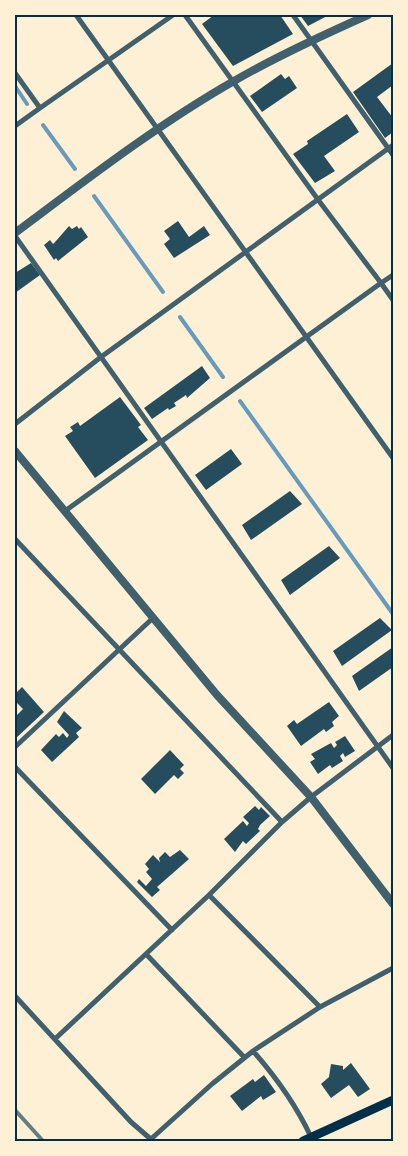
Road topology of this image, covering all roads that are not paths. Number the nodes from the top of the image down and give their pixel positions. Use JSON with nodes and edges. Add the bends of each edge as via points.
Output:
{"nodes":[{"id":1,"x":76,"y":15,"type":"edge"},
{"id":2,"x":174,"y":15,"type":"edge"},
{"id":3,"x":185,"y":15,"type":"edge"},
{"id":4,"x":293,"y":15,"type":"edge"},
{"id":5,"x":368,"y":15,"type":"edge"},
{"id":6,"x":312,"y":40,"type":"junction"},
{"id":7,"x":109,"y":61,"type":"junction"},
{"id":8,"x":15,"y":73,"type":"edge"},
{"id":9,"x":233,"y":81,"type":"junction"},
{"id":10,"x":40,"y":108,"type":"junction"},
{"id":11,"x":15,"y":126,"type":"edge"},
{"id":12,"x":158,"y":129,"type":"junction"},
{"id":13,"x":391,"y":147,"type":"edge"},
{"id":14,"x":393,"y":155,"type":"edge"},
{"id":15,"x":319,"y":201,"type":"junction"},
{"id":16,"x":15,"y":233,"type":"edge"},
{"id":17,"x":15,"y":236,"type":"edge"},
{"id":18,"x":246,"y":252,"type":"junction"},
{"id":19,"x":393,"y":275,"type":"edge"},
{"id":20,"x":381,"y":283,"type":"junction"},
{"id":21,"x":393,"y":300,"type":"edge"},
{"id":22,"x":306,"y":336,"type":"junction"},
{"id":23,"x":101,"y":356,"type":"junction"},
{"id":24,"x":15,"y":424,"type":"edge"},
{"id":25,"x":162,"y":441,"type":"junction"},
{"id":26,"x":15,"y":451,"type":"edge"},
{"id":27,"x":393,"y":458,"type":"edge"},
{"id":28,"x":65,"y":511,"type":"junction"},
{"id":29,"x":15,"y":539,"type":"edge"},
{"id":30,"x":154,"y":616,"type":"junction"},
{"id":31,"x":119,"y":649,"type":"junction"},
{"id":32,"x":393,"y":735,"type":"edge"},
{"id":33,"x":377,"y":746,"type":"junction"},
{"id":34,"x":15,"y":747,"type":"edge"},
{"id":35,"x":15,"y":767,"type":"edge"},
{"id":36,"x":393,"y":768,"type":"edge"},
{"id":37,"x":311,"y":797,"type":"junction"},
{"id":38,"x":282,"y":822,"type":"junction"},
{"id":39,"x":209,"y":895,"type":"junction"},
{"id":40,"x":393,"y":904,"type":"edge"},
{"id":41,"x":172,"y":930,"type":"junction"},
{"id":42,"x":146,"y":954,"type":"junction"},
{"id":43,"x":393,"y":968,"type":"edge"},
{"id":44,"x":15,"y":996,"type":"edge"},
{"id":45,"x":320,"y":1007,"type":"junction"},
{"id":46,"x":56,"y":1038,"type":"junction"},
{"id":47,"x":252,"y":1051,"type":"junction"},
{"id":48,"x":244,"y":1058,"type":"junction"},
{"id":49,"x":393,"y":1100,"type":"edge"},
{"id":50,"x":314,"y":1138,"type":"edge"},
{"id":51,"x":152,"y":1140,"type":"edge"}],
"edges":[{"from":1,"to":7,"type":"street"},
{"from":2,"to":7,"type":"street"},
{"from":3,"to":9,"type":"street"},
{"from":4,"to":6,"type":"street"},
{"from":5,"to":6,"type":"street"},
{"from":6,"to":9,"type":"street"},
{"from":6,"to":13,"type":"street"},
{"from":7,"to":10,"type":"street"},
{"from":7,"to":12,"type":"street"},
{"from":8,"to":10,"type":"street"},
{"from":9,"to":12,"type":"street"},
{"from":9,"to":15,"type":"street"},
{"from":10,"to":11,"type":"street"},
{"from":12,"to":16,"type":"street"},
{"from":12,"to":18,"type":"street"},
{"from":13,"to":14,"type":"street"},
{"from":13,"to":15,"type":"street"},
{"from":15,"to":18,"type":"street"},
{"from":15,"to":20,"type":"street"},
{"from":17,"to":23,"type":"street"},
{"from":18,"to":22,"type":"street"},
{"from":18,"to":23,"type":"street"},
{"from":19,"to":20,"type":"street"},
{"from":20,"to":21,"type":"street"},
{"from":20,"to":22,"type":"street"},
{"from":22,"to":25,"type":"street"},
{"from":22,"to":27,"type":"street"},
{"from":23,"to":24,"type":"street"},
{"from":23,"to":25,"type":"street"},
{"from":25,"to":28,"type":"street"},
{"from":25,"to":33,"type":"street"},
{"from":26,"to":28,"type":"street"},
{"from":28,"to":30,"type":"street"},
{"from":29,"to":31,"type":"street"},
{"from":30,"to":31,"type":"street"},
{"from":30,"to":37,"type":"street","via":[[217,695]]},
{"from":31,"to":34,"type":"street"},
{"from":31,"to":38,"type":"street"},
{"from":32,"to":33,"type":"street"},
{"from":33,"to":36,"type":"street"},
{"from":33,"to":37,"type":"street"},
{"from":35,"to":41,"type":"street"},
{"from":37,"to":38,"type":"street"},
{"from":37,"to":40,"type":"street"},
{"from":38,"to":39,"type":"street"},
{"from":39,"to":41,"type":"street"},
{"from":39,"to":45,"type":"street"},
{"from":41,"to":42,"type":"street"},
{"from":42,"to":46,"type":"street"},
{"from":42,"to":48,"type":"street"},
{"from":43,"to":45,"type":"street"},
{"from":44,"to":46,"type":"street"},
{"from":45,"to":47,"type":"street"},
{"from":46,"to":51,"type":"street","via":[[131,1122]]},
{"from":47,"to":48,"type":"street"},
{"from":47,"to":50,"type":"street"},
{"from":48,"to":51,"type":"street"},
{"from":49,"to":50,"type":"main road"}]}
